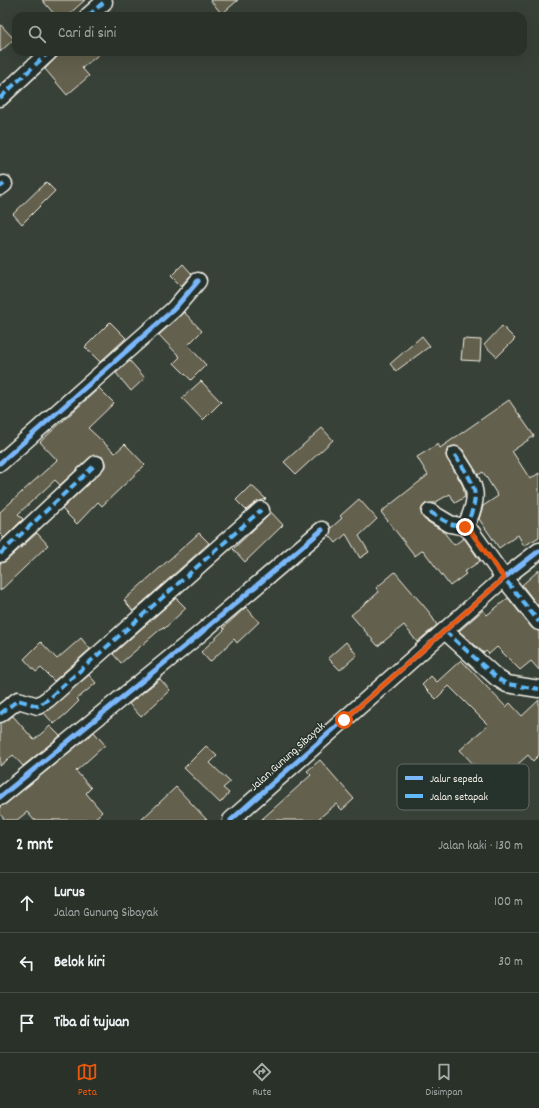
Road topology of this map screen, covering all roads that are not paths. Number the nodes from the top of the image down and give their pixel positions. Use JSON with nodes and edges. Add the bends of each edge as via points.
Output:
{"nodes":[{"id":1,"x":104,"y":2,"type":"dead end"},
{"id":2,"x":93,"y":12,"type":"edge"},
{"id":3,"x":45,"y":56,"type":"edge"},
{"id":4,"x":0,"y":98,"type":"edge"},
{"id":5,"x":198,"y":281,"type":"dead end"},
{"id":6,"x":456,"y":455,"type":"dead end"},
{"id":7,"x":0,"y":463,"type":"edge"},
{"id":8,"x":96,"y":464,"type":"dead end"},
{"id":9,"x":261,"y":510,"type":"dead end"},
{"id":10,"x":430,"y":512,"type":"dead end"},
{"id":11,"x":465,"y":527,"type":"junction"},
{"id":12,"x":322,"y":530,"type":"dead end"},
{"id":13,"x":539,"y":551,"type":"edge"},
{"id":14,"x":0,"y":554,"type":"edge"},
{"id":15,"x":504,"y":578,"type":"junction"},
{"id":16,"x":539,"y":622,"type":"edge"},
{"id":17,"x":445,"y":631,"type":"junction"},
{"id":18,"x":539,"y":689,"type":"edge"},
{"id":19,"x":0,"y":714,"type":"edge"},
{"id":20,"x":0,"y":798,"type":"edge"},
{"id":21,"x":231,"y":820,"type":"edge"}],
"edges":[{"from":1,"to":2,"type":"street"},
{"from":3,"to":4,"type":"street"},
{"from":5,"to":7,"type":"street","via":[[174,309]]},
{"from":6,"to":11,"type":"street","via":[[474,485],[476,495]]},
{"from":8,"to":14,"type":"street"},
{"from":9,"to":19,"type":"street","via":[[48,699],[38,706],[18,700]]},
{"from":10,"to":11,"type":"street","via":[[450,524]]},
{"from":11,"to":15,"type":"street"},
{"from":12,"to":20,"type":"street"},
{"from":13,"to":15,"type":"street","name":"Jalan Gunung Sibayak"},
{"from":15,"to":16,"type":"street"},
{"from":15,"to":17,"type":"street","name":"Jalan Gunung Sibayak"},
{"from":17,"to":18,"type":"street","via":[[497,678],[507,684]]},
{"from":17,"to":21,"type":"street","name":"Jalan Gunung Sibayak"}]}
